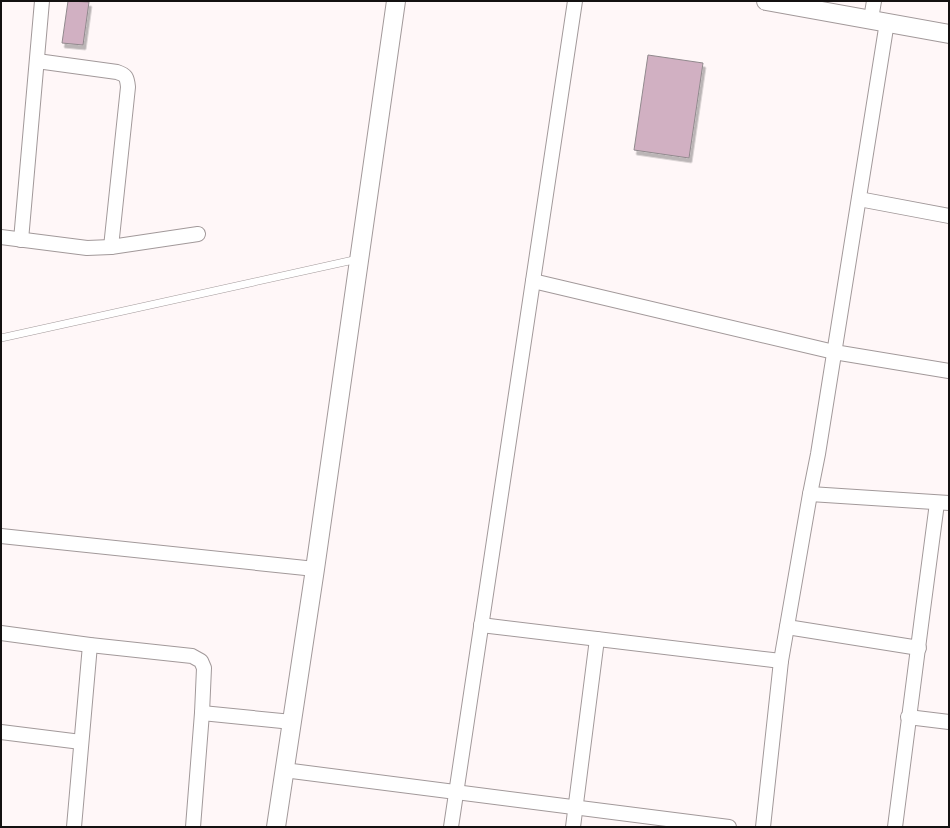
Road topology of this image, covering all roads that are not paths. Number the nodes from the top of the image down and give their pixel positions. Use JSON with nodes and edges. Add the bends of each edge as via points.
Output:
{"nodes":[{"id":1,"x":42,"y":1,"type":"edge"},
{"id":2,"x":396,"y":1,"type":"edge"},
{"id":3,"x":575,"y":1,"type":"edge"},
{"id":4,"x":766,"y":1,"type":"edge"},
{"id":5,"x":874,"y":1,"type":"edge"},
{"id":6,"x":879,"y":21,"type":"junction"},
{"id":7,"x":949,"y":34,"type":"edge"},
{"id":8,"x":37,"y":61,"type":"junction"},
{"id":9,"x":859,"y":199,"type":"junction"},
{"id":10,"x":949,"y":216,"type":"edge"},
{"id":11,"x":198,"y":234,"type":"dead end"},
{"id":12,"x":1,"y":237,"type":"edge"},
{"id":13,"x":21,"y":240,"type":"junction"},
{"id":14,"x":111,"y":247,"type":"junction"},
{"id":15,"x":358,"y":259,"type":"junction"},
{"id":16,"x":533,"y":281,"type":"junction"},
{"id":17,"x":1,"y":338,"type":"edge"},
{"id":18,"x":834,"y":352,"type":"junction"},
{"id":19,"x":949,"y":371,"type":"edge"},
{"id":20,"x":810,"y":494,"type":"junction"},
{"id":21,"x":943,"y":504,"type":"edge"},
{"id":22,"x":1,"y":536,"type":"edge"},
{"id":23,"x":315,"y":569,"type":"junction"},
{"id":24,"x":481,"y":625,"type":"junction"},
{"id":25,"x":787,"y":627,"type":"junction"},
{"id":26,"x":1,"y":633,"type":"edge"},
{"id":27,"x":597,"y":639,"type":"junction"},
{"id":28,"x":90,"y":645,"type":"junction"},
{"id":29,"x":919,"y":648,"type":"junction"},
{"id":30,"x":781,"y":661,"type":"junction"},
{"id":31,"x":202,"y":713,"type":"junction"},
{"id":32,"x":908,"y":716,"type":"junction"},
{"id":33,"x":292,"y":722,"type":"junction"},
{"id":34,"x":949,"y":722,"type":"edge"},
{"id":35,"x":1,"y":732,"type":"edge"},
{"id":36,"x":81,"y":742,"type":"junction"},
{"id":37,"x":284,"y":770,"type":"junction"},
{"id":38,"x":456,"y":792,"type":"junction"},
{"id":39,"x":576,"y":807,"type":"junction"},
{"id":40,"x":74,"y":827,"type":"edge"},
{"id":41,"x":193,"y":827,"type":"edge"},
{"id":42,"x":276,"y":827,"type":"edge"},
{"id":43,"x":451,"y":827,"type":"edge"},
{"id":44,"x":573,"y":827,"type":"edge"},
{"id":45,"x":729,"y":827,"type":"edge"},
{"id":46,"x":763,"y":827,"type":"edge"},
{"id":47,"x":895,"y":827,"type":"edge"}],
"edges":[{"from":1,"to":8,"type":"street"},
{"from":2,"to":15,"type":"street"},
{"from":3,"to":16,"type":"street"},
{"from":4,"to":6,"type":"street"},
{"from":5,"to":6,"type":"street"},
{"from":6,"to":7,"type":"street"},
{"from":6,"to":9,"type":"street"},
{"from":8,"to":13,"type":"street"},
{"from":8,"to":14,"type":"street","via":[[117,72],[127,78]]},
{"from":9,"to":10,"type":"street"},
{"from":9,"to":18,"type":"street"},
{"from":11,"to":14,"type":"street"},
{"from":12,"to":13,"type":"street"},
{"from":13,"to":14,"type":"street","via":[[87,248]]},
{"from":15,"to":17,"type":"lane"},
{"from":15,"to":23,"type":"street"},
{"from":16,"to":18,"type":"street"},
{"from":16,"to":24,"type":"street"},
{"from":18,"to":19,"type":"street"},
{"from":18,"to":20,"type":"street"},
{"from":20,"to":21,"type":"street"},
{"from":20,"to":25,"type":"street"},
{"from":21,"to":29,"type":"street"},
{"from":22,"to":23,"type":"street"},
{"from":23,"to":33,"type":"street"},
{"from":24,"to":27,"type":"street"},
{"from":24,"to":38,"type":"street"},
{"from":25,"to":29,"type":"street"},
{"from":25,"to":30,"type":"street"},
{"from":26,"to":28,"type":"street"},
{"from":27,"to":30,"type":"street"},
{"from":27,"to":39,"type":"street"},
{"from":28,"to":31,"type":"street","via":[[192,656],[201,660],[204,668]]},
{"from":28,"to":36,"type":"street"},
{"from":29,"to":32,"type":"street"},
{"from":30,"to":46,"type":"street"},
{"from":31,"to":33,"type":"street"},
{"from":31,"to":41,"type":"street"},
{"from":32,"to":34,"type":"street"},
{"from":32,"to":47,"type":"street"},
{"from":33,"to":37,"type":"street"},
{"from":35,"to":36,"type":"street"},
{"from":36,"to":40,"type":"street"},
{"from":37,"to":38,"type":"street"},
{"from":37,"to":42,"type":"street"},
{"from":38,"to":39,"type":"street"},
{"from":38,"to":43,"type":"street"},
{"from":39,"to":44,"type":"street"},
{"from":39,"to":45,"type":"street"}]}
